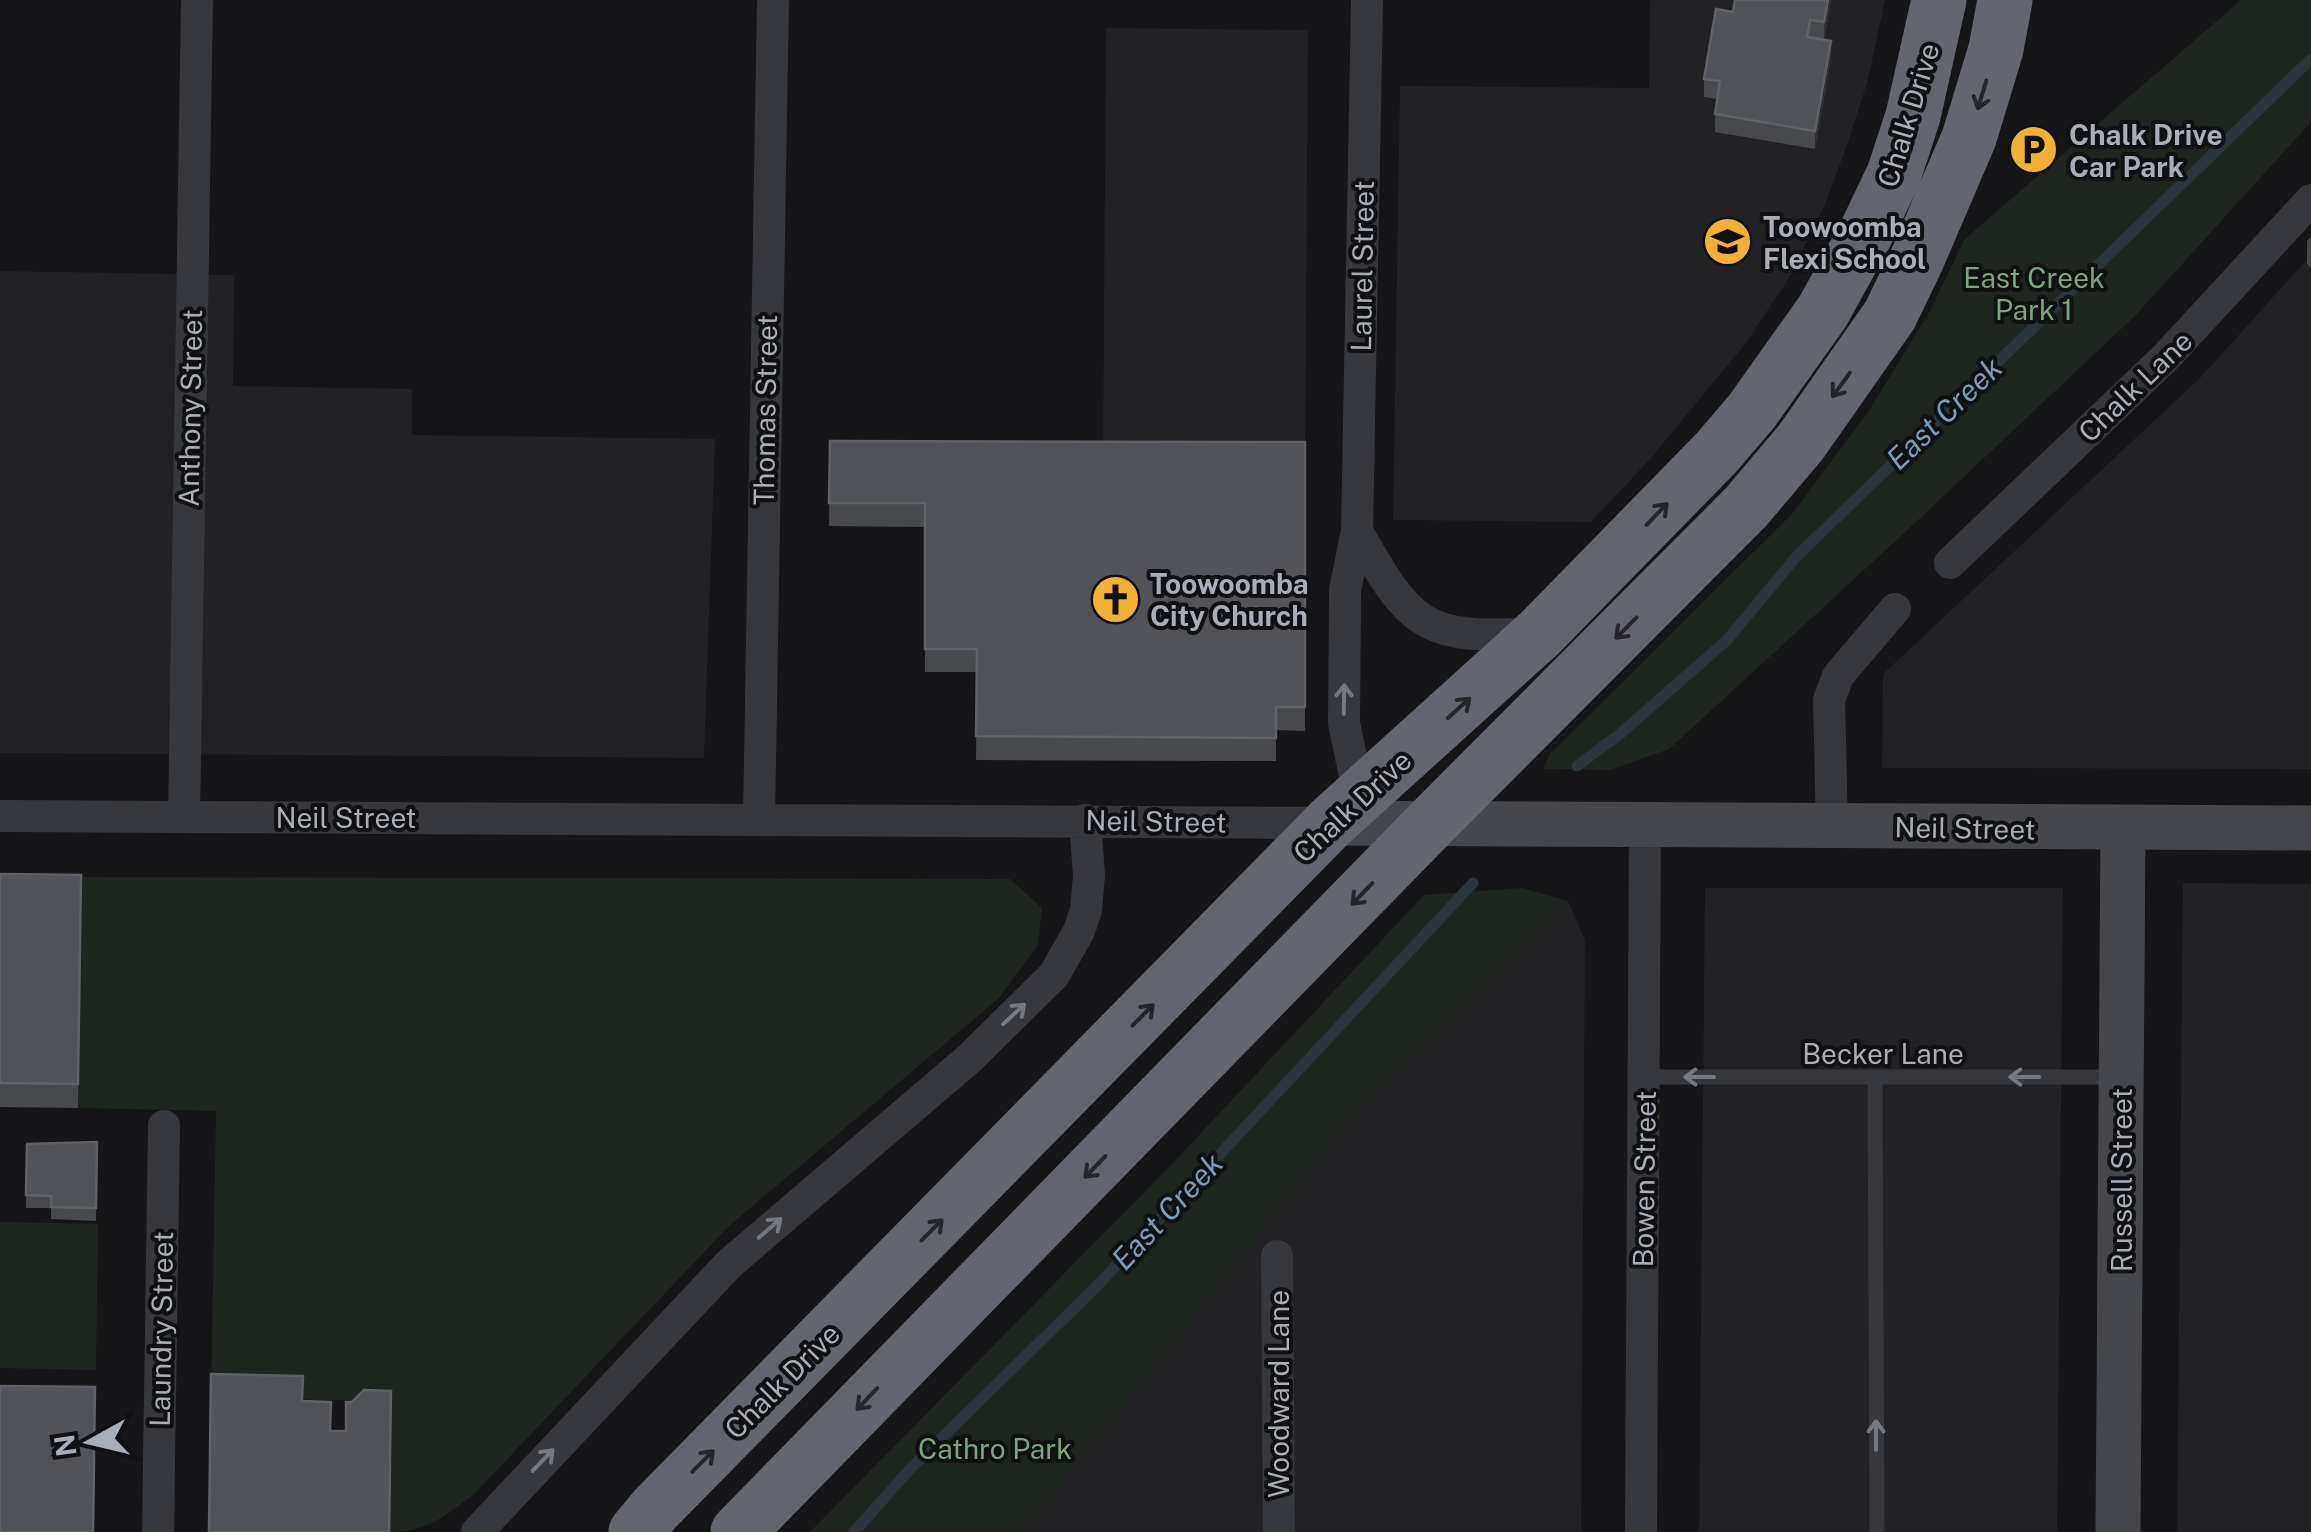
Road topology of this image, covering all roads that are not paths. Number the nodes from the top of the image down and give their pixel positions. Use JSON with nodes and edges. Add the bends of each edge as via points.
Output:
{"nodes":[{"id":1,"x":197,"y":0,"type":"edge"},
{"id":2,"x":773,"y":0,"type":"edge"},
{"id":3,"x":1367,"y":0,"type":"edge"},
{"id":4,"x":1939,"y":0,"type":"edge"},
{"id":5,"x":2005,"y":0,"type":"edge"},
{"id":6,"x":2311,"y":200,"type":"edge"},
{"id":7,"x":1356,"y":531,"type":"junction"},
{"id":8,"x":1950,"y":563,"type":"dead end"},
{"id":9,"x":1896,"y":609,"type":"dead end"},
{"id":10,"x":1540,"y":633,"type":"junction"},
{"id":11,"x":1345,"y":809,"type":"junction"},
{"id":12,"x":0,"y":816,"type":"edge"},
{"id":13,"x":184,"y":817,"type":"junction"},
{"id":14,"x":759,"y":819,"type":"junction"},
{"id":15,"x":1086,"y":820,"type":"junction"},
{"id":16,"x":1430,"y":824,"type":"junction"},
{"id":17,"x":1645,"y":826,"type":"junction"},
{"id":18,"x":1832,"y":826,"type":"junction"},
{"id":19,"x":2123,"y":828,"type":"junction"},
{"id":20,"x":2311,"y":828,"type":"edge"},
{"id":21,"x":1645,"y":1077,"type":"junction"},
{"id":22,"x":2122,"y":1077,"type":"junction"},
{"id":23,"x":1875,"y":1078,"type":"junction"},
{"id":24,"x":164,"y":1126,"type":"dead end"},
{"id":25,"x":1278,"y":1256,"type":"dead end"},
{"id":26,"x":158,"y":1532,"type":"edge"},
{"id":27,"x":477,"y":1532,"type":"edge"},
{"id":28,"x":636,"y":1532,"type":"edge"},
{"id":29,"x":738,"y":1532,"type":"edge"},
{"id":30,"x":1279,"y":1532,"type":"edge"},
{"id":31,"x":1640,"y":1532,"type":"edge"},
{"id":32,"x":1876,"y":1532,"type":"edge"},
{"id":33,"x":2118,"y":1532,"type":"edge"}],
"edges":[{"from":1,"to":13,"type":"street","name":"Anthony Street"},
{"from":2,"to":14,"type":"street","name":"Thomas Street"},
{"from":3,"to":7,"type":"street","name":"Laurel Street"},
{"from":10,"to":4,"type":"highway","name":"Chalk Drive","one_way":true,"via":[[1718,452],[1823,312],[1894,174]]},
{"from":5,"to":16,"type":"highway","one_way":true,"via":[[1969,138],[1890,315],[1859,360],[1746,507]]},
{"from":6,"to":8,"type":"street","name":"Chalk Lane","via":[[2177,346]]},
{"from":7,"to":10,"type":"street","via":[[1390,591],[1433,627],[1476,635]]},
{"from":11,"to":7,"type":"street","name":"Laurel Street","one_way":true,"via":[[1345,590]]},
{"from":9,"to":18,"type":"street","via":[[1838,676],[1829,700]]},
{"from":11,"to":10,"type":"highway","name":"Chalk Drive","one_way":true},
{"from":11,"to":15,"type":"street","name":"Neil Street"},
{"from":11,"to":16,"type":"street","name":"Neil Street"},
{"from":28,"to":11,"type":"highway","name":"Chalk Drive","one_way":true},
{"from":12,"to":13,"type":"street","name":"Neil Street"},
{"from":13,"to":14,"type":"street","name":"Neil Street"},
{"from":14,"to":15,"type":"street","name":"Neil Street"},
{"from":27,"to":15,"type":"street","one_way":true,"via":[[729,1264],[970,1058],[1054,975],[1086,910]]},
{"from":16,"to":17,"type":"street","name":"Neil Street"},
{"from":16,"to":29,"type":"highway","one_way":true},
{"from":17,"to":18,"type":"street","name":"Neil Street"},
{"from":17,"to":21,"type":"street","name":"Bowen Street"},
{"from":18,"to":19,"type":"street","name":"Neil Street"},
{"from":19,"to":20,"type":"street","name":"Neil Street"},
{"from":19,"to":22,"type":"street","name":"Russell Street"},
{"from":23,"to":21,"type":"lane","name":"Becker Lane","one_way":true},
{"from":21,"to":31,"type":"street","name":"Bowen Street"},
{"from":22,"to":23,"type":"lane","name":"Becker Lane","one_way":true},
{"from":22,"to":33,"type":"street","name":"Russell Street"},
{"from":32,"to":23,"type":"lane","one_way":true},
{"from":24,"to":26,"type":"street","name":"Laundry Street"},
{"from":25,"to":30,"type":"street","name":"Woodward Lane"}]}
